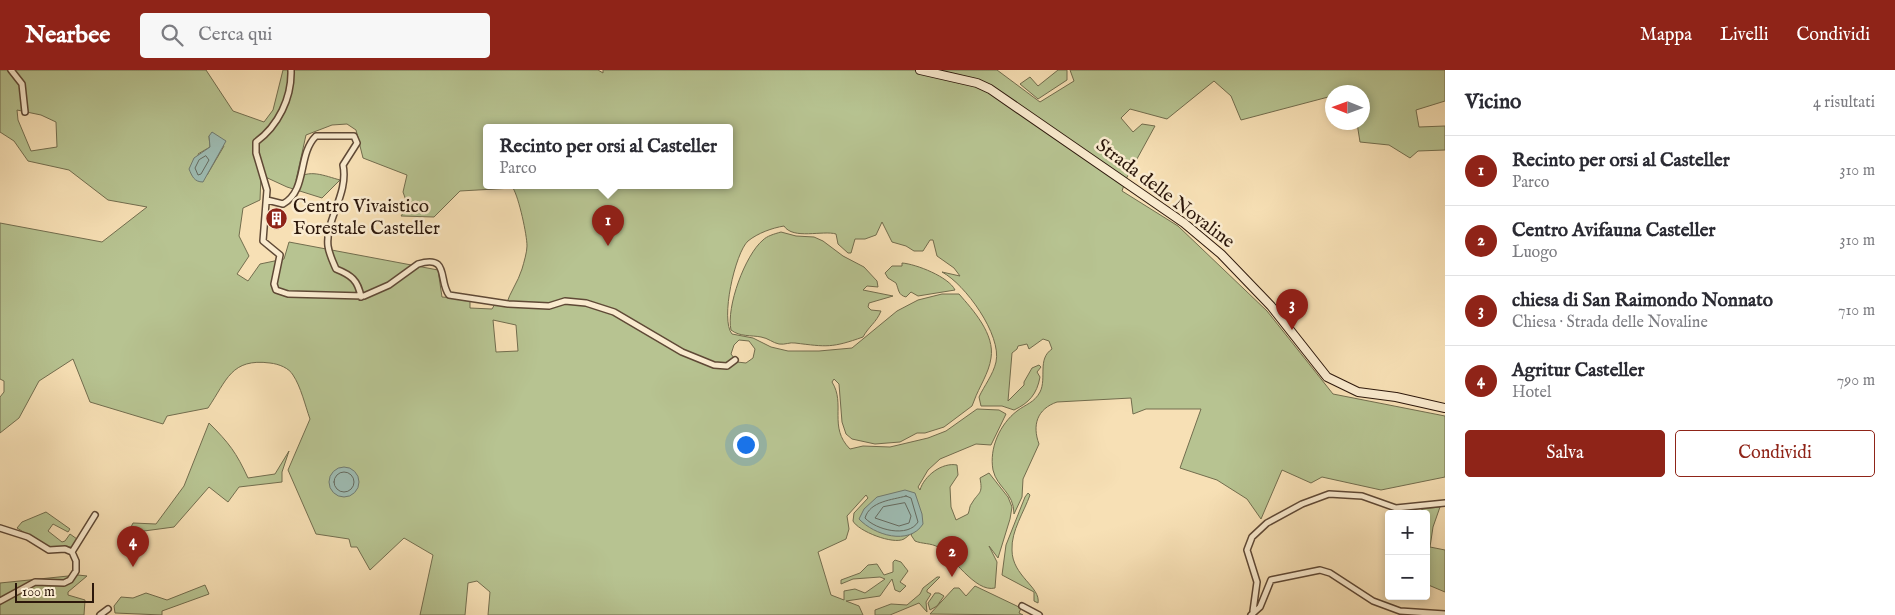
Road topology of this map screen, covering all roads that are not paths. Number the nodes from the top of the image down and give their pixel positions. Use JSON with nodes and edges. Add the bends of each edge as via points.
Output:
{"nodes":[{"id":1,"x":11,"y":70,"type":"edge"},
{"id":2,"x":291,"y":70,"type":"edge"},
{"id":3,"x":920,"y":70,"type":"edge"},
{"id":4,"x":25,"y":112,"type":"dead end"},
{"id":5,"x":267,"y":200,"type":"junction"},
{"id":6,"x":361,"y":297,"type":"junction"},
{"id":7,"x":735,"y":360,"type":"dead end"},
{"id":8,"x":1445,"y":408,"type":"edge"},
{"id":9,"x":1445,"y":503,"type":"edge"},
{"id":10,"x":94,"y":515,"type":"dead end"},
{"id":11,"x":0,"y":528,"type":"edge"},
{"id":12,"x":72,"y":552,"type":"junction"},
{"id":13,"x":0,"y":601,"type":"edge"},
{"id":14,"x":1022,"y":606,"type":"dead end"},
{"id":15,"x":108,"y":609,"type":"dead end"},
{"id":16,"x":1252,"y":613,"type":"edge"},
{"id":17,"x":1445,"y":614,"type":"edge"},
{"id":18,"x":100,"y":615,"type":"edge"},
{"id":19,"x":1039,"y":615,"type":"edge"}],
"edges":[{"from":1,"to":4,"type":"street","via":[[22,84]]},
{"from":2,"to":5,"type":"street","via":[[279,120],[256,142]]},
{"from":3,"to":8,"type":"street","name":"Strada delle Novaline","via":[[990,89],[1184,223],[1221,254],[1271,306],[1328,377],[1358,392]]},
{"from":5,"to":6,"type":"street","via":[[263,241],[280,255],[274,284],[276,290],[288,294]]},
{"from":5,"to":6,"type":"street","via":[[282,204],[289,201],[302,178],[306,151],[316,136],[354,136],[357,143],[343,166],[343,187],[328,245],[336,269],[354,278]]},
{"from":6,"to":7,"type":"street","via":[[380,290],[418,264],[437,264],[443,270],[444,290],[449,296],[540,306],[565,301],[592,304],[614,312],[682,352],[714,365],[727,366]]},
{"from":9,"to":16,"type":"street","via":[[1396,508],[1362,496],[1330,494],[1302,504],[1267,523],[1252,537],[1247,550],[1257,582]]},
{"from":10,"to":12,"type":"street"},
{"from":11,"to":12,"type":"street","via":[[23,535],[50,550]]},
{"from":12,"to":13,"type":"street","via":[[76,571],[70,580],[64,583],[35,582]]},
{"from":14,"to":19,"type":"street"},
{"from":15,"to":18,"type":"street"},
{"from":16,"to":17,"type":"street","via":[[1260,607],[1271,580],[1320,570],[1373,601],[1400,611]]}]}
